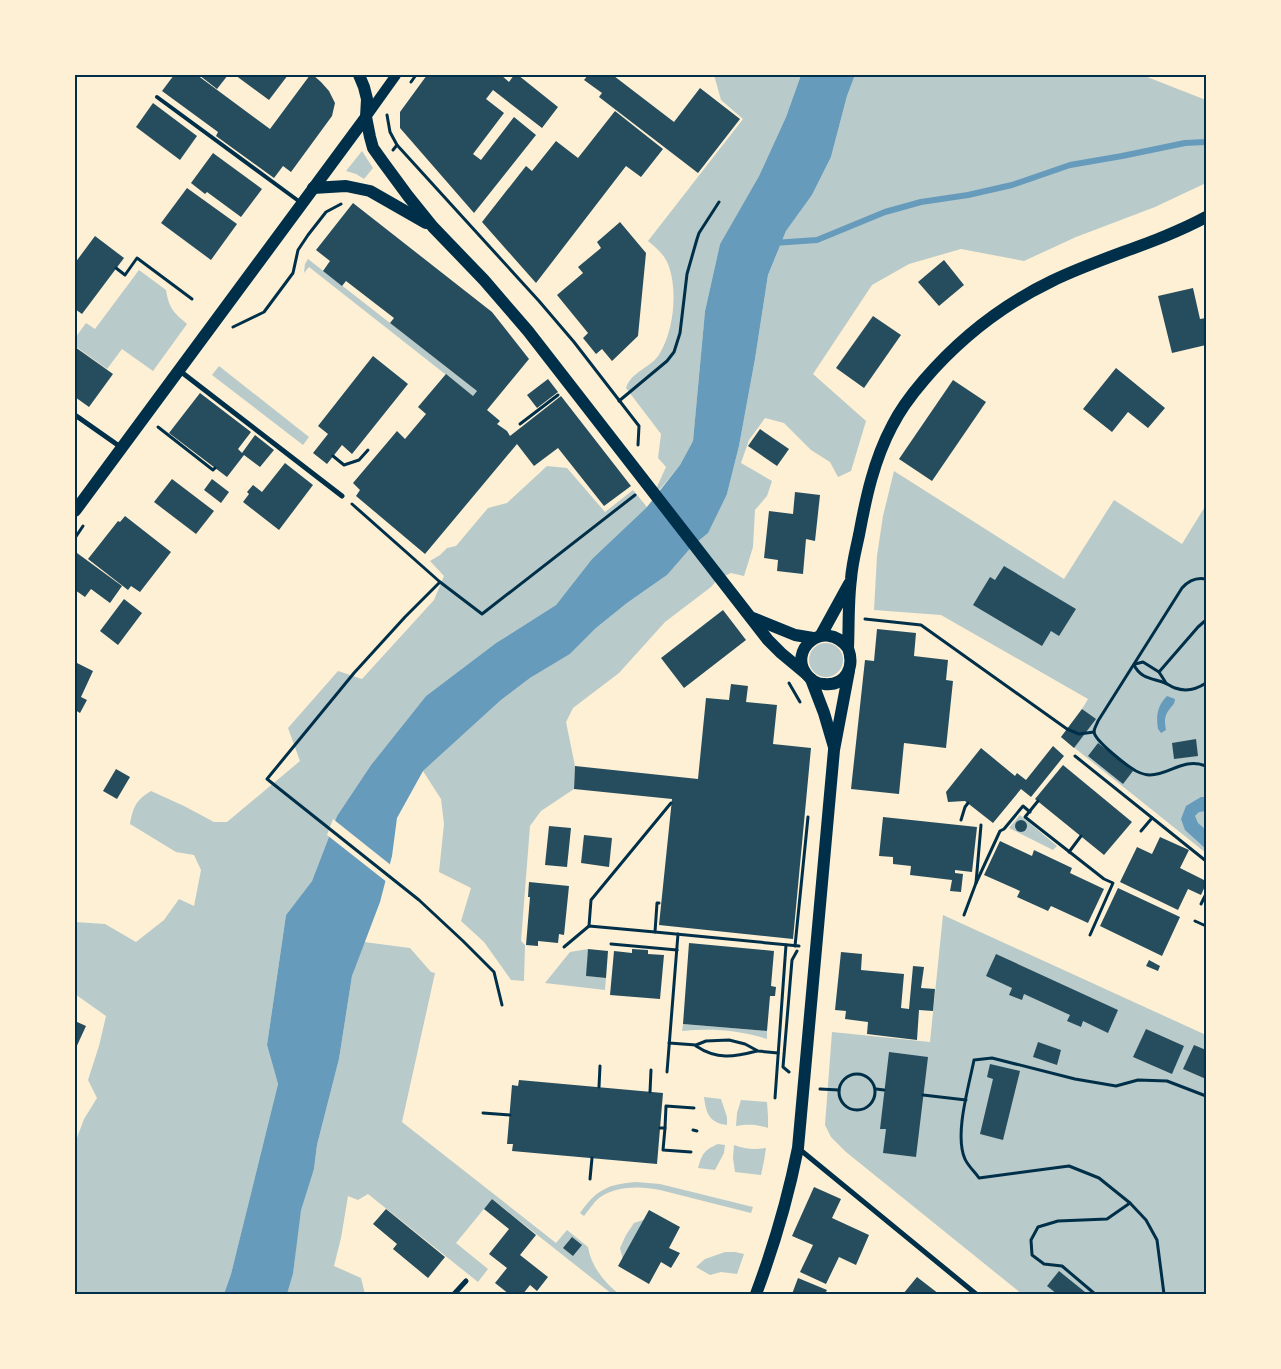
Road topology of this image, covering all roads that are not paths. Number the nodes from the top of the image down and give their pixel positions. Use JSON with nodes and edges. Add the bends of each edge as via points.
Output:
{"nodes":[{"id":1,"x":359,"y":75,"type":"edge"},
{"id":2,"x":396,"y":75,"type":"edge"},
{"id":3,"x":156,"y":97,"type":"dead end"},
{"id":4,"x":366,"y":117,"type":"junction"},
{"id":5,"x":312,"y":188,"type":"junction"},
{"id":6,"x":302,"y":203,"type":"junction"},
{"id":7,"x":1206,"y":217,"type":"edge"},
{"id":8,"x":433,"y":227,"type":"junction"},
{"id":9,"x":180,"y":370,"type":"junction"},
{"id":10,"x":75,"y":415,"type":"edge"},
{"id":11,"x":122,"y":448,"type":"junction"},
{"id":12,"x":342,"y":496,"type":"road end"},
{"id":13,"x":75,"y":511,"type":"edge"},
{"id":14,"x":850,"y":582,"type":"junction"},
{"id":15,"x":750,"y":617,"type":"junction"},
{"id":16,"x":817,"y":637,"type":"junction"},
{"id":17,"x":848,"y":648,"type":"junction"},
{"id":18,"x":848,"y":671,"type":"junction"},
{"id":19,"x":808,"y":676,"type":"junction"},
{"id":20,"x":834,"y":750,"type":"junction"},
{"id":21,"x":798,"y":1148,"type":"junction"},
{"id":22,"x":466,"y":1280,"type":"dead end"},
{"id":23,"x":454,"y":1294,"type":"edge"},
{"id":24,"x":756,"y":1294,"type":"edge"},
{"id":25,"x":976,"y":1294,"type":"edge"}],
"edges":[{"from":1,"to":4,"type":"main road","via":[[367,99]]},
{"from":2,"to":4,"type":"main road"},
{"from":3,"to":6,"type":"lane"},
{"from":4,"to":5,"type":"main road"},
{"from":4,"to":8,"type":"main road","via":[[373,148]]},
{"from":5,"to":6,"type":"main road"},
{"from":5,"to":8,"type":"main road","via":[[346,186],[370,191]]},
{"from":6,"to":9,"type":"main road"},
{"from":7,"to":14,"type":"main road","via":[[1024,295],[969,334],[940,361],[906,404],[882,446],[870,477]]},
{"from":8,"to":15,"type":"main road","via":[[528,331]]},
{"from":9,"to":11,"type":"main road"},
{"from":9,"to":12,"type":"street"},
{"from":10,"to":11,"type":"street"},
{"from":11,"to":13,"type":"main road"},
{"from":14,"to":16,"type":"main road"},
{"from":14,"to":17,"type":"main road"},
{"from":15,"to":16,"type":"main road","via":[[795,635]]},
{"from":15,"to":19,"type":"main road","via":[[768,640]]},
{"from":16,"to":17,"type":"main road","via":[[836,637]]},
{"from":16,"to":19,"type":"main road","via":[[803,650],[802,666]]},
{"from":17,"to":18,"type":"main road","via":[[851,664]]},
{"from":18,"to":19,"type":"main road","via":[[839,682],[832,684],[818,683]]},
{"from":18,"to":20,"type":"main road"},
{"from":19,"to":20,"type":"main road","via":[[824,713]]},
{"from":20,"to":21,"type":"main road"},
{"from":21,"to":24,"type":"main road","via":[[777,1235]]},
{"from":21,"to":25,"type":"street"},
{"from":22,"to":23,"type":"street"}]}
